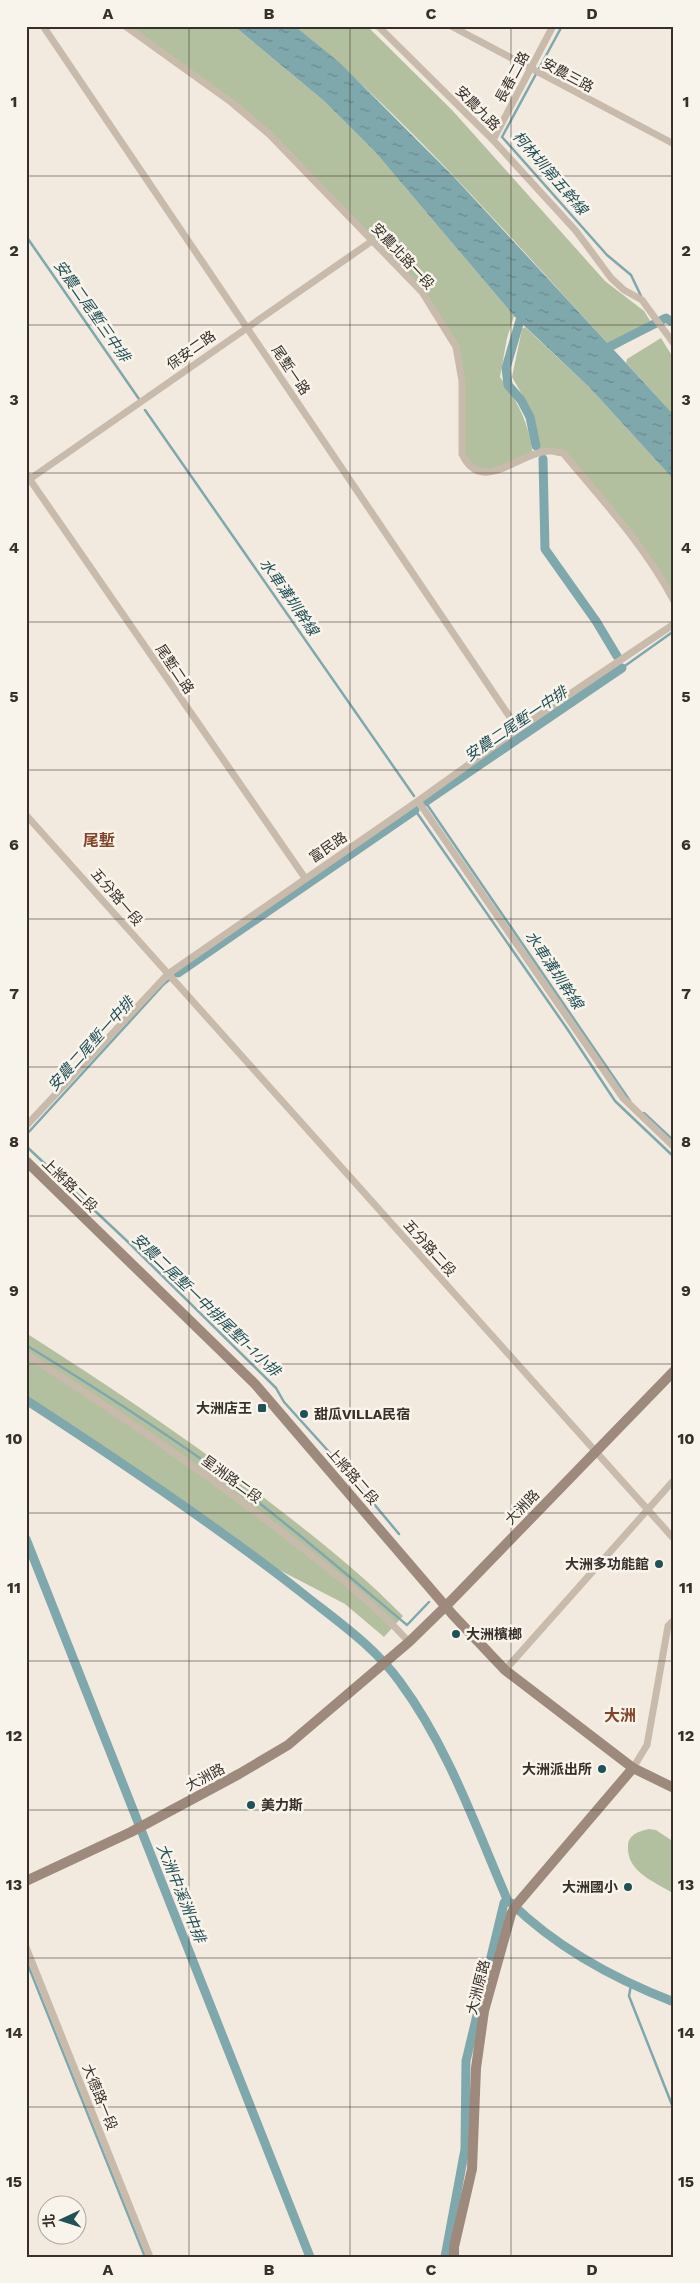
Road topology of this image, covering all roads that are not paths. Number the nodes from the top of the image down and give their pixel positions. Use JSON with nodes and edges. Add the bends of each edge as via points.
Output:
{"nodes":[{"id":1,"x":42,"y":26,"type":"edge"},
{"id":2,"x":125,"y":26,"type":"edge"},
{"id":3,"x":378,"y":26,"type":"edge"},
{"id":4,"x":451,"y":26,"type":"edge"},
{"id":5,"x":553,"y":26,"type":"edge"},
{"id":6,"x":530,"y":69,"type":"junction"},
{"id":7,"x":493,"y":140,"type":"junction"},
{"id":8,"x":674,"y":144,"type":"edge"},
{"id":9,"x":372,"y":241,"type":"junction"},
{"id":10,"x":247,"y":326,"type":"junction"},
{"id":11,"x":674,"y":344,"type":"edge"},
{"id":12,"x":27,"y":478,"type":"edge"},
{"id":13,"x":674,"y":601,"type":"edge"},
{"id":14,"x":674,"y":624,"type":"edge"},
{"id":15,"x":518,"y":729,"type":"junction"},
{"id":16,"x":418,"y":801,"type":"junction"},
{"id":17,"x":26,"y":815,"type":"edge"},
{"id":18,"x":305,"y":878,"type":"junction"},
{"id":19,"x":168,"y":974,"type":"junction"},
{"id":20,"x":26,"y":1126,"type":"edge"},
{"id":21,"x":674,"y":1147,"type":"edge"},
{"id":22,"x":26,"y":1161,"type":"edge"},
{"id":23,"x":26,"y":1354,"type":"edge"},
{"id":24,"x":672,"y":1373,"type":"edge"},
{"id":25,"x":596,"y":1451,"type":"junction"},
{"id":26,"x":674,"y":1480,"type":"edge"},
{"id":27,"x":648,"y":1510,"type":"junction"},
{"id":28,"x":674,"y":1539,"type":"edge"},
{"id":29,"x":446,"y":1606,"type":"junction"},
{"id":30,"x":674,"y":1620,"type":"edge"},
{"id":31,"x":409,"y":1642,"type":"junction"},
{"id":32,"x":504,"y":1670,"type":"junction"},
{"id":33,"x":633,"y":1768,"type":"junction"},
{"id":34,"x":674,"y":1788,"type":"edge"},
{"id":35,"x":26,"y":1881,"type":"edge"},
{"id":36,"x":26,"y":1947,"type":"edge"},
{"id":37,"x":150,"y":2257,"type":"edge"},
{"id":38,"x":454,"y":2257,"type":"edge"}],
"edges":[{"from":1,"to":10,"type":"street","name":"尾塹一路"},
{"from":2,"to":9,"type":"street","name":"安農北路一段","via":[[231,102],[269,134]]},
{"from":3,"to":7,"type":"street","name":"安農九路"},
{"from":4,"to":6,"type":"street","name":"安農三路"},
{"from":5,"to":6,"type":"street","name":"長春二路"},
{"from":6,"to":7,"type":"street","name":"長春二路"},
{"from":6,"to":8,"type":"street","name":"安農三路"},
{"from":7,"to":11,"type":"street","name":"安農九路","via":[[576,231],[611,278],[642,300]]},
{"from":9,"to":10,"type":"street","name":"保安二路"},
{"from":9,"to":13,"type":"street","name":"安農北路一段","via":[[422,292],[456,347],[462,381],[462,454],[467,465],[480,473],[500,470],[536,454],[563,453],[637,542]]},
{"from":10,"to":12,"type":"street","name":"保安二路"},
{"from":10,"to":15,"type":"street","name":"尾塹一路"},
{"from":12,"to":18,"type":"street","name":"尾塹二路"},
{"from":14,"to":15,"type":"street","name":"富民路"},
{"from":15,"to":16,"type":"street","name":"富民路"},
{"from":16,"to":18,"type":"street","name":"富民路"},
{"from":16,"to":21,"type":"street","via":[[623,1098]]},
{"from":17,"to":19,"type":"street","name":"五分路一段"},
{"from":18,"to":19,"type":"street","name":"富民路"},
{"from":19,"to":20,"type":"street","name":"富民路"},
{"from":19,"to":25,"type":"street","name":"五分路二段"},
{"from":22,"to":29,"type":"street","name":"上將路二段","via":[[255,1384]]},
{"from":23,"to":31,"type":"street","name":"星洲路二段","via":[[124,1417],[226,1489],[334,1572]]},
{"from":24,"to":25,"type":"street","name":"大洲路"},
{"from":25,"to":27,"type":"street","name":"五分路二段"},
{"from":25,"to":29,"type":"street","name":"大洲路"},
{"from":26,"to":27,"type":"street"},
{"from":27,"to":28,"type":"street","name":"五分路二段"},
{"from":27,"to":32,"type":"street"},
{"from":29,"to":31,"type":"street","name":"大洲路"},
{"from":29,"to":32,"type":"street","name":"上將路二段"},
{"from":30,"to":33,"type":"street","via":[[668,1626],[647,1745]]},
{"from":31,"to":35,"type":"street","name":"大洲路","via":[[288,1745],[131,1832]]},
{"from":32,"to":33,"type":"street","name":"上將路二段"},
{"from":33,"to":34,"type":"street","name":"上將路二段"},
{"from":33,"to":38,"type":"street","name":"大洲原路","via":[[511,1914],[484,2011],[476,2068],[472,2169]]},
{"from":36,"to":37,"type":"street","name":"大德路一段"}]}
